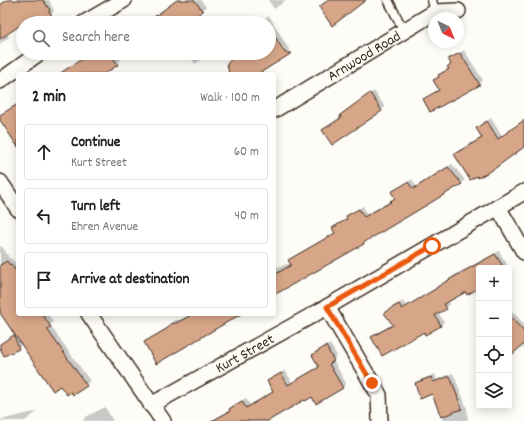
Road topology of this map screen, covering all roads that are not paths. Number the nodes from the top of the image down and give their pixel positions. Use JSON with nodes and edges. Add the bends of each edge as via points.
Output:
{"nodes":[{"id":1,"x":124,"y":0,"type":"edge"},
{"id":2,"x":388,"y":0,"type":"edge"},
{"id":3,"x":434,"y":6,"type":"edge"},
{"id":4,"x":458,"y":11,"type":"dead end"},
{"id":5,"x":96,"y":16,"type":"edge"},
{"id":6,"x":404,"y":31,"type":"junction"},
{"id":7,"x":29,"y":60,"type":"edge"},
{"id":8,"x":0,"y":81,"type":"edge"},
{"id":9,"x":276,"y":109,"type":"edge"},
{"id":10,"x":0,"y":182,"type":"edge"},
{"id":11,"x":524,"y":192,"type":"edge"},
{"id":12,"x":16,"y":206,"type":"edge"},
{"id":13,"x":498,"y":207,"type":"junction"},
{"id":14,"x":524,"y":252,"type":"edge"},
{"id":15,"x":327,"y":307,"type":"junction"},
{"id":16,"x":90,"y":316,"type":"edge"},
{"id":17,"x":152,"y":405,"type":"junction"},
{"id":18,"x":162,"y":421,"type":"edge"},
{"id":19,"x":380,"y":421,"type":"edge"}],
"edges":[{"from":1,"to":5,"type":"street"},
{"from":2,"to":6,"type":"lane"},
{"from":3,"to":4,"type":"street","name":"Arnwood Road"},
{"from":3,"to":6,"type":"street","name":"Arnwood Road"},
{"from":6,"to":9,"type":"street","name":"Arnwood Road"},
{"from":7,"to":8,"type":"street"},
{"from":10,"to":12,"type":"street"},
{"from":11,"to":13,"type":"street","name":"Kurt Street"},
{"from":13,"to":14,"type":"street"},
{"from":13,"to":15,"type":"street","name":"Kurt Street"},
{"from":15,"to":17,"type":"street","name":"Kurt Street"},
{"from":15,"to":19,"type":"street","via":[[379,395]]},
{"from":16,"to":17,"type":"street"},
{"from":17,"to":18,"type":"street"}]}
